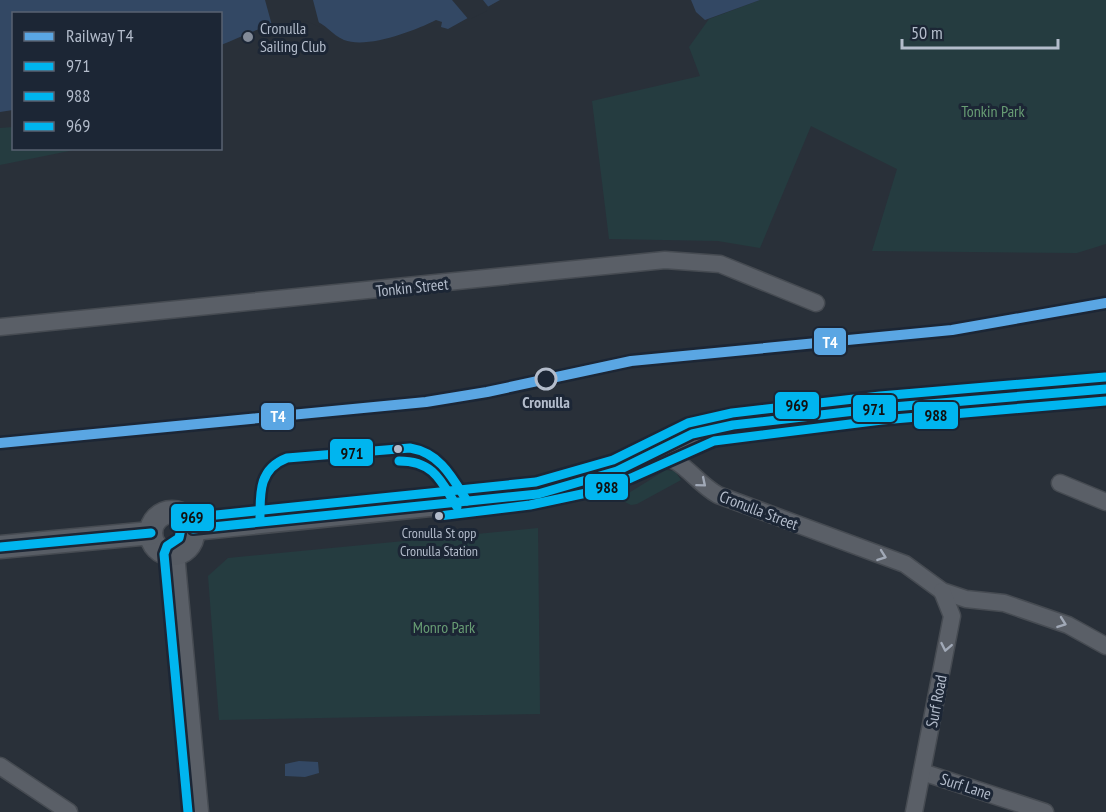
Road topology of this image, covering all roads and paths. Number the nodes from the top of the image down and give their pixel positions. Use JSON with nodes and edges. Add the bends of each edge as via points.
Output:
{"nodes":[{"id":1,"x":816,"y":303,"type":"dead end"},
{"id":2,"x":0,"y":327,"type":"edge"},
{"id":3,"x":1106,"y":388,"type":"edge"},
{"id":4,"x":654,"y":453,"type":"junction"},
{"id":5,"x":1060,"y":483,"type":"dead end"},
{"id":6,"x":1106,"y":502,"type":"edge"},
{"id":7,"x":193,"y":529,"type":"junction"},
{"id":8,"x":151,"y":533,"type":"junction"},
{"id":9,"x":0,"y":547,"type":"edge"},
{"id":10,"x":176,"y":554,"type":"junction"},
{"id":11,"x":942,"y":591,"type":"junction"},
{"id":12,"x":1106,"y":646,"type":"edge"},
{"id":13,"x":0,"y":766,"type":"edge"},
{"id":14,"x":922,"y":772,"type":"junction"},
{"id":15,"x":69,"y":812,"type":"edge"},
{"id":16,"x":200,"y":812,"type":"edge"},
{"id":17,"x":914,"y":812,"type":"edge"},
{"id":18,"x":1045,"y":812,"type":"edge"}],
"edges":[{"from":1,"to":2,"type":"street","name":"Tonkin Street","via":[[720,264],[665,260]]},
{"from":3,"to":4,"type":"street","via":[[733,425],[693,435]]},
{"from":4,"to":7,"type":"street","via":[[617,471],[538,494]]},
{"from":4,"to":11,"type":"street","name":"Cronulla Street","one_way":true,"via":[[680,462],[700,484],[718,495],[905,564]]},
{"from":5,"to":6,"type":"street"},
{"from":7,"to":8,"type":"street","via":[[180,513],[166,512],[155,520]]},
{"from":7,"to":10,"type":"street","via":[[188,548]]},
{"from":8,"to":9,"type":"street"},
{"from":8,"to":10,"type":"street","via":[[159,549]]},
{"from":10,"to":16,"type":"street"},
{"from":11,"to":12,"type":"street","name":"Cronulla Street","one_way":true,"via":[[966,599],[1004,603],[1068,625]]},
{"from":11,"to":14,"type":"street","name":"Surf Road","one_way":true,"via":[[952,616]]},
{"from":13,"to":15,"type":"street"},
{"from":14,"to":17,"type":"street","name":"Surf Road"},
{"from":14,"to":18,"type":"street","name":"Surf Lane"}]}
